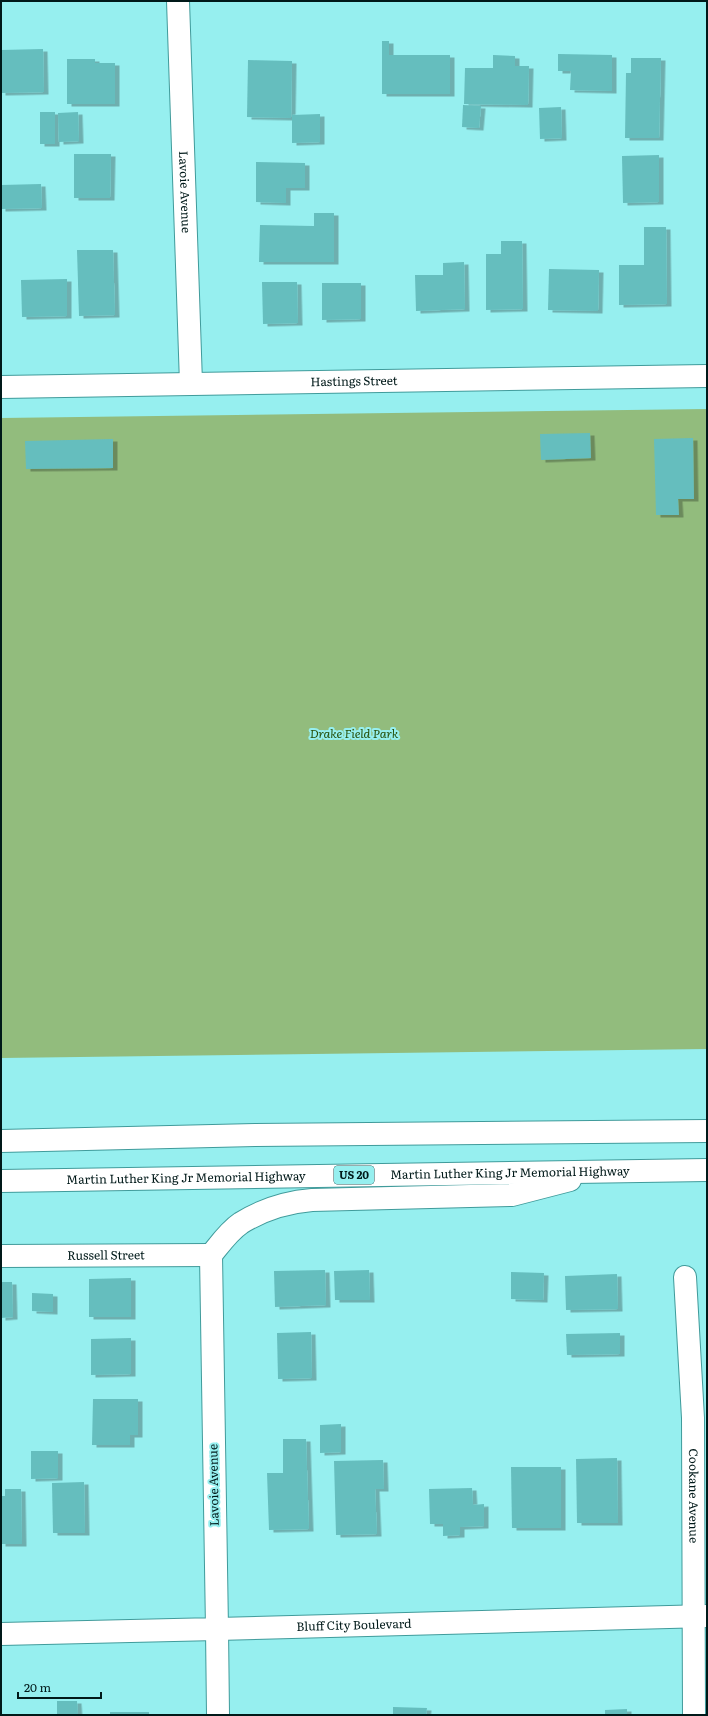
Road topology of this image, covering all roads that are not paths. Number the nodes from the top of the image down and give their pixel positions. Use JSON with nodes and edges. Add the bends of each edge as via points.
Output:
{"nodes":[{"id":1,"x":178,"y":1,"type":"edge"},
{"id":2,"x":707,"y":376,"type":"edge"},
{"id":3,"x":191,"y":383,"type":"junction"},
{"id":4,"x":1,"y":387,"type":"edge"},
{"id":5,"x":707,"y":1131,"type":"edge"},
{"id":6,"x":1,"y":1141,"type":"edge"},
{"id":7,"x":707,"y":1170,"type":"edge"},
{"id":8,"x":608,"y":1171,"type":"junction"},
{"id":9,"x":1,"y":1181,"type":"edge"},
{"id":10,"x":211,"y":1255,"type":"junction"},
{"id":11,"x":1,"y":1256,"type":"edge"},
{"id":12,"x":685,"y":1278,"type":"dead end"},
{"id":13,"x":700,"y":1616,"type":"edge"},
{"id":14,"x":217,"y":1629,"type":"junction"},
{"id":15,"x":1,"y":1634,"type":"edge"},
{"id":16,"x":218,"y":1715,"type":"edge"},
{"id":17,"x":694,"y":1715,"type":"edge"}],
"edges":[{"from":1,"to":3,"type":"main road","name":"Lavoie Avenue"},
{"from":2,"to":3,"type":"main road","name":"Hastings Street"},
{"from":3,"to":4,"type":"main road","name":"Hastings Street"},
{"from":5,"to":6,"type":"main road","via":[[255,1135]]},
{"from":7,"to":8,"type":"main road","name":"Martin Luther King Jr Memorial Highway","number":"US 20"},
{"from":8,"to":9,"type":"main road","name":"Martin Luther King Jr Memorial Highway","number":"US 20"},
{"from":8,"to":10,"type":"main road","via":[[512,1195],[292,1202],[241,1223]]},
{"from":10,"to":11,"type":"main road","name":"Russell Street"},
{"from":10,"to":14,"type":"main road","name":"Lavoie Avenue"},
{"from":12,"to":13,"type":"main road","name":"Cookane Avenue"},
{"from":13,"to":14,"type":"main road","name":"Bluff City Boulevard"},
{"from":13,"to":17,"type":"main road","name":"Cookane Avenue"},
{"from":14,"to":15,"type":"main road","name":"Bluff City Boulevard"},
{"from":14,"to":16,"type":"main road","name":"Lavoie Avenue"}]}
